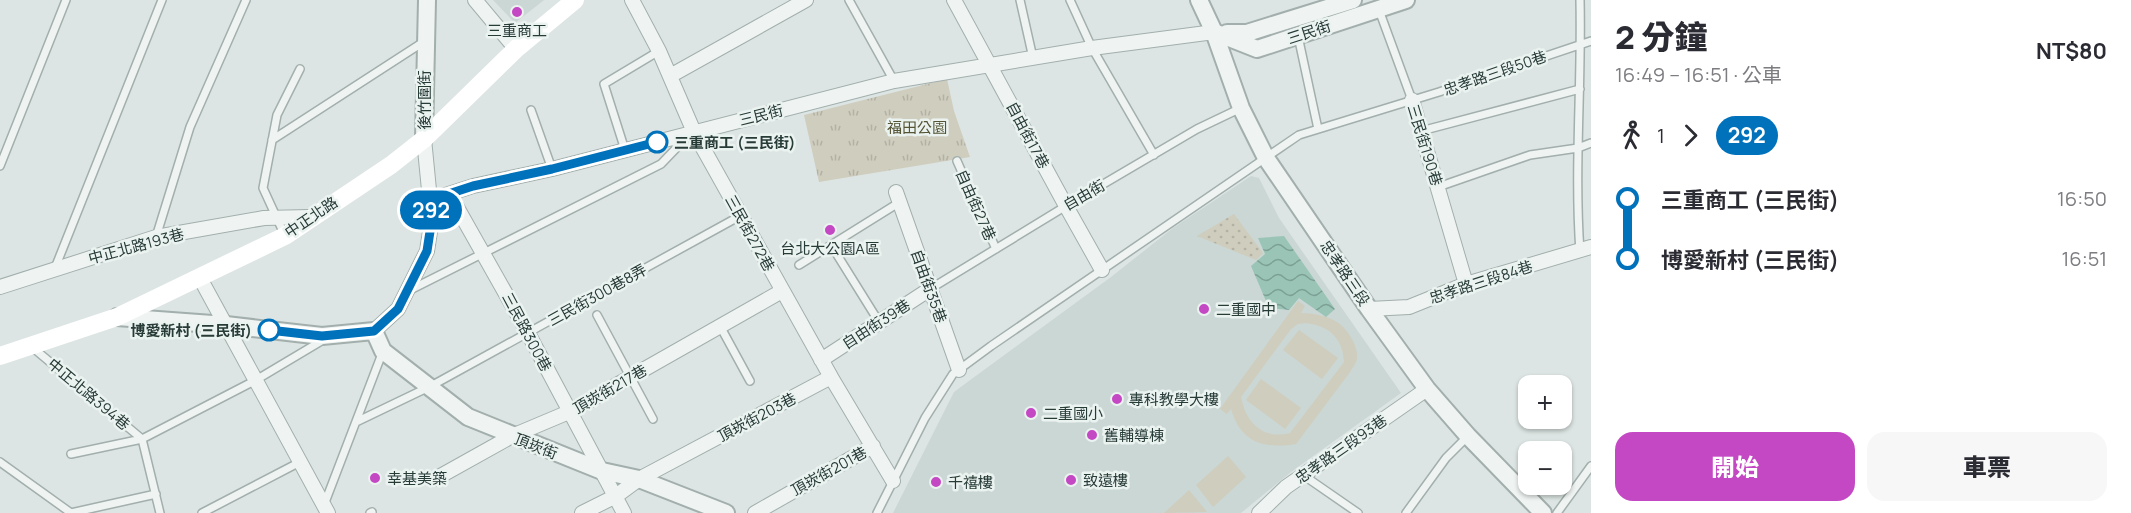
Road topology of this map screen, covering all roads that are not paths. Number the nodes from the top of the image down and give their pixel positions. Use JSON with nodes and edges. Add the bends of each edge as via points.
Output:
{"nodes":[{"id":1,"x":66,"y":0,"type":"edge"},
{"id":2,"x":162,"y":0,"type":"edge"},
{"id":3,"x":246,"y":0,"type":"edge"},
{"id":4,"x":427,"y":0,"type":"edge"},
{"id":5,"x":475,"y":0,"type":"edge"},
{"id":6,"x":575,"y":0,"type":"edge"},
{"id":7,"x":632,"y":0,"type":"edge"},
{"id":8,"x":806,"y":0,"type":"edge"},
{"id":9,"x":849,"y":0,"type":"edge"},
{"id":10,"x":954,"y":0,"type":"edge"},
{"id":11,"x":1020,"y":0,"type":"edge"},
{"id":12,"x":1070,"y":0,"type":"edge"},
{"id":13,"x":1199,"y":0,"type":"edge"},
{"id":14,"x":1406,"y":0,"type":"edge"},
{"id":15,"x":1580,"y":0,"type":"edge"},
{"id":16,"x":1342,"y":2,"type":"edge"},
{"id":17,"x":1379,"y":9,"type":"junction"},
{"id":18,"x":1214,"y":32,"type":"junction"},
{"id":19,"x":1298,"y":36,"type":"junction"},
{"id":20,"x":425,"y":41,"type":"junction"},
{"id":21,"x":1591,"y":41,"type":"edge"},
{"id":22,"x":1581,"y":44,"type":"junction"},
{"id":23,"x":1092,"y":48,"type":"junction"},
{"id":24,"x":516,"y":49,"type":"junction"},
{"id":25,"x":659,"y":51,"type":"junction"},
{"id":26,"x":1033,"y":58,"type":"junction"},
{"id":27,"x":990,"y":64,"type":"junction"},
{"id":28,"x":300,"y":69,"type":"dead end"},
{"id":29,"x":670,"y":76,"type":"junction"},
{"id":30,"x":894,"y":81,"type":"junction"},
{"id":31,"x":1580,"y":89,"type":"junction"},
{"id":32,"x":1412,"y":100,"type":"junction"},
{"id":33,"x":1241,"y":108,"type":"junction"},
{"id":34,"x":531,"y":110,"type":"dead end"},
{"id":35,"x":1318,"y":129,"type":"junction"},
{"id":36,"x":1421,"y":131,"type":"junction"},
{"id":37,"x":692,"y":133,"type":"junction"},
{"id":38,"x":424,"y":139,"type":"junction"},
{"id":39,"x":272,"y":140,"type":"junction"},
{"id":40,"x":1591,"y":143,"type":"edge"},
{"id":41,"x":1578,"y":148,"type":"junction"},
{"id":42,"x":625,"y":150,"type":"junction"},
{"id":43,"x":1154,"y":154,"type":"junction"},
{"id":44,"x":1266,"y":158,"type":"junction"},
{"id":45,"x":957,"y":161,"type":"dead end"},
{"id":46,"x":0,"y":166,"type":"edge"},
{"id":47,"x":552,"y":169,"type":"junction"},
{"id":48,"x":1438,"y":187,"type":"junction"},
{"id":49,"x":450,"y":195,"type":"junction"},
{"id":50,"x":898,"y":197,"type":"joint"},
{"id":51,"x":430,"y":200,"type":"junction"},
{"id":52,"x":1066,"y":206,"type":"junction"},
{"id":53,"x":740,"y":216,"type":"junction"},
{"id":54,"x":310,"y":217,"type":"junction"},
{"id":55,"x":277,"y":219,"type":"junction"},
{"id":56,"x":285,"y":236,"type":"junction"},
{"id":57,"x":156,"y":237,"type":"junction"},
{"id":58,"x":831,"y":245,"type":"junction"},
{"id":59,"x":996,"y":249,"type":"junction"},
{"id":60,"x":1585,"y":250,"type":"edge"},
{"id":61,"x":484,"y":254,"type":"junction"},
{"id":62,"x":799,"y":265,"type":"dead end"},
{"id":63,"x":54,"y":270,"type":"junction"},
{"id":64,"x":1102,"y":270,"type":"junction"},
{"id":65,"x":200,"y":278,"type":"junction"},
{"id":66,"x":1466,"y":284,"type":"junction"},
{"id":67,"x":0,"y":287,"type":"edge"},
{"id":68,"x":930,"y":289,"type":"junction"},
{"id":69,"x":407,"y":291,"type":"junction"},
{"id":70,"x":782,"y":291,"type":"junction"},
{"id":71,"x":1369,"y":309,"type":"junction"},
{"id":72,"x":597,"y":315,"type":"dead end"},
{"id":73,"x":117,"y":317,"type":"junction"},
{"id":74,"x":879,"y":322,"type":"junction"},
{"id":75,"x":226,"y":326,"type":"junction"},
{"id":76,"x":720,"y":326,"type":"junction"},
{"id":77,"x":374,"y":331,"type":"junction"},
{"id":78,"x":528,"y":333,"type":"junction"},
{"id":79,"x":331,"y":335,"type":"junction"},
{"id":80,"x":32,"y":347,"type":"junction"},
{"id":81,"x":383,"y":351,"type":"junction"},
{"id":82,"x":0,"y":356,"type":"edge"},
{"id":83,"x":821,"y":360,"type":"junction"},
{"id":84,"x":959,"y":370,"type":"junction"},
{"id":85,"x":831,"y":377,"type":"junction"},
{"id":86,"x":630,"y":378,"type":"junction"},
{"id":87,"x":256,"y":380,"type":"junction"},
{"id":88,"x":750,"y":381,"type":"dead end"},
{"id":89,"x":430,"y":386,"type":"junction"},
{"id":90,"x":1427,"y":389,"type":"junction"},
{"id":91,"x":569,"y":412,"type":"junction"},
{"id":92,"x":653,"y":419,"type":"dead end"},
{"id":93,"x":356,"y":422,"type":"junction"},
{"id":94,"x":512,"y":436,"type":"junction"},
{"id":95,"x":1468,"y":436,"type":"junction"},
{"id":96,"x":142,"y":439,"type":"junction"},
{"id":97,"x":873,"y":446,"type":"junction"},
{"id":98,"x":71,"y":454,"type":"dead end"},
{"id":99,"x":0,"y":462,"type":"edge"},
{"id":100,"x":300,"y":462,"type":"junction"},
{"id":101,"x":1591,"y":466,"type":"edge"},
{"id":102,"x":602,"y":471,"type":"junction"},
{"id":103,"x":1303,"y":475,"type":"junction"},
{"id":104,"x":435,"y":479,"type":"dead end"},
{"id":105,"x":639,"y":479,"type":"junction"},
{"id":106,"x":893,"y":481,"type":"junction"},
{"id":107,"x":156,"y":494,"type":"junction"},
{"id":108,"x":616,"y":496,"type":"junction"},
{"id":109,"x":326,"y":509,"type":"edge"},
{"id":110,"x":160,"y":513,"type":"edge"},
{"id":111,"x":202,"y":513,"type":"edge"},
{"id":112,"x":582,"y":513,"type":"edge"},
{"id":113,"x":624,"y":513,"type":"edge"},
{"id":114,"x":726,"y":513,"type":"edge"},
{"id":115,"x":754,"y":513,"type":"edge"},
{"id":116,"x":877,"y":513,"type":"edge"},
{"id":117,"x":1259,"y":513,"type":"edge"},
{"id":118,"x":1358,"y":513,"type":"edge"},
{"id":119,"x":1406,"y":513,"type":"edge"},
{"id":120,"x":1543,"y":513,"type":"edge"},
{"id":121,"x":1557,"y":513,"type":"edge"}],
"edges":[{"from":1,"to":46,"type":"lane"},
{"from":2,"to":63,"type":"lane"},
{"from":3,"to":57,"type":"lane","via":[[190,128]]},
{"from":4,"to":20,"type":"street","name":"後竹圍街"},
{"from":5,"to":24,"type":"street"},
{"from":6,"to":24,"type":"main road","name":"中正北路"},
{"from":7,"to":25,"type":"street","name":"三民街272巷"},
{"from":8,"to":29,"type":"street"},
{"from":9,"to":30,"type":"lane"},
{"from":10,"to":27,"type":"street","name":"自由街17巷"},
{"from":11,"to":26,"type":"lane"},
{"from":12,"to":23,"type":"lane"},
{"from":13,"to":18,"type":"street","name":"忠孝路三段"},
{"from":14,"to":17,"type":"street","name":"三民街"},
{"from":15,"to":22,"type":"lane"},
{"from":16,"to":18,"type":"street","name":"三民街","via":[[1247,33]]},
{"from":17,"to":19,"type":"street","name":"三民街"},
{"from":17,"to":32,"type":"lane","name":"三民街190巷"},
{"from":18,"to":19,"type":"street","name":"三民街","via":[[1257,49]]},
{"from":18,"to":23,"type":"street","name":"三民街"},
{"from":18,"to":33,"type":"street","name":"忠孝路三段"},
{"from":19,"to":35,"type":"lane"},
{"from":20,"to":38,"type":"street","name":"後竹圍街"},
{"from":20,"to":39,"type":"lane"},
{"from":21,"to":22,"type":"lane","name":"忠孝路三段50巷"},
{"from":22,"to":31,"type":"lane"},
{"from":22,"to":32,"type":"lane","name":"忠孝路三段50巷"},
{"from":23,"to":26,"type":"street","name":"三民街"},
{"from":23,"to":43,"type":"lane"},
{"from":24,"to":38,"type":"main road","name":"中正北路"},
{"from":25,"to":29,"type":"street","name":"三民街272巷"},
{"from":25,"to":42,"type":"lane","via":[[604,84]]},
{"from":26,"to":27,"type":"street","name":"三民街"},
{"from":27,"to":30,"type":"street","name":"三民街"},
{"from":27,"to":52,"type":"street","name":"自由街17巷"},
{"from":28,"to":39,"type":"lane","via":[[277,115]]},
{"from":29,"to":37,"type":"street","name":"三民街272巷"},
{"from":30,"to":37,"type":"street","name":"三民街"},
{"from":31,"to":36,"type":"lane"},
{"from":31,"to":41,"type":"lane"},
{"from":32,"to":35,"type":"lane","name":"忠孝路三段50巷"},
{"from":32,"to":36,"type":"street","name":"三民街190巷"},
{"from":33,"to":43,"type":"lane","name":"自由街"},
{"from":33,"to":44,"type":"street","name":"忠孝路三段"},
{"from":34,"to":47,"type":"lane"},
{"from":35,"to":44,"type":"lane","name":"忠孝路三段50巷","via":[[1299,135]]},
{"from":36,"to":48,"type":"street","name":"三民街190巷"},
{"from":37,"to":42,"type":"street","name":"三民街"},
{"from":37,"to":53,"type":"street","name":"三民街272巷"},
{"from":37,"to":61,"type":"lane","via":[[661,164]]},
{"from":38,"to":51,"type":"street","name":"後竹圍街"},
{"from":38,"to":54,"type":"main road","name":"中正北路"},
{"from":39,"to":55,"type":"lane","via":[[263,188]]},
{"from":40,"to":41,"type":"lane"},
{"from":41,"to":48,"type":"lane","via":[[1530,156]]},
{"from":41,"to":60,"type":"lane","via":[[1576,201]]},
{"from":42,"to":47,"type":"street","name":"三民街"},
{"from":43,"to":52,"type":"lane","name":"自由街"},
{"from":44,"to":64,"type":"lane","name":"忠孝路三段50巷"},
{"from":44,"to":71,"type":"street","name":"忠孝路三段"},
{"from":45,"to":59,"type":"lane","name":"自由街27巷"},
{"from":47,"to":49,"type":"street","name":"三民街","via":[[473,186]]},
{"from":48,"to":66,"type":"street","name":"三民街190巷"},
{"from":49,"to":51,"type":"street","name":"三民街"},
{"from":49,"to":61,"type":"street","name":"三民路300巷"},
{"from":50,"to":58,"type":"lane","name":"自由街35巷"},
{"from":50,"to":68,"type":"street","name":"自由街35巷"},
{"from":51,"to":69,"type":"street","via":[[427,251]]},
{"from":52,"to":59,"type":"lane","name":"自由街"},
{"from":52,"to":64,"type":"street","name":"自由街17巷"},
{"from":53,"to":70,"type":"street","name":"三民街272巷"},
{"from":53,"to":78,"type":"lane","name":"三民街300巷8弄"},
{"from":54,"to":55,"type":"street","name":"中正北路193巷"},
{"from":54,"to":56,"type":"main road","name":"中正北路"},
{"from":55,"to":56,"type":"lane"},
{"from":55,"to":57,"type":"street","name":"中正北路193巷"},
{"from":56,"to":65,"type":"main road","name":"中正北路"},
{"from":57,"to":63,"type":"street","name":"中正北路193巷"},
{"from":58,"to":62,"type":"lane","name":"自由街35巷"},
{"from":58,"to":74,"type":"lane"},
{"from":59,"to":68,"type":"lane","name":"自由街"},
{"from":60,"to":66,"type":"street","name":"忠孝路三段84巷"},
{"from":61,"to":69,"type":"lane"},
{"from":61,"to":78,"type":"street","name":"三民路300巷"},
{"from":63,"to":67,"type":"street","name":"中正北路193巷"},
{"from":64,"to":84,"type":"lane","name":"忠孝路三段50巷"},
{"from":65,"to":73,"type":"main road","name":"中正北路"},
{"from":65,"to":75,"type":"street"},
{"from":66,"to":71,"type":"street","name":"忠孝路三段84巷","via":[[1409,307]]},
{"from":68,"to":74,"type":"street","name":"自由街39巷"},
{"from":68,"to":84,"type":"street","name":"自由街35巷"},
{"from":69,"to":77,"type":"street","via":[[398,309]]},
{"from":70,"to":76,"type":"street","name":"頂崁街217巷"},
{"from":70,"to":83,"type":"street","name":"三民街272巷"},
{"from":71,"to":90,"type":"street","name":"忠孝路三段"},
{"from":72,"to":86,"type":"lane"},
{"from":73,"to":75,"type":"street"},
{"from":73,"to":80,"type":"main road","name":"中正北路"},
{"from":74,"to":83,"type":"street","name":"自由街39巷"},
{"from":75,"to":79,"type":"street"},
{"from":75,"to":87,"type":"street"},
{"from":76,"to":86,"type":"street","name":"頂崁街217巷"},
{"from":76,"to":88,"type":"lane"},
{"from":77,"to":79,"type":"street"},
{"from":77,"to":81,"type":"street","name":"頂崁街"},
{"from":78,"to":89,"type":"lane","name":"三民街300巷8弄"},
{"from":78,"to":91,"type":"street","name":"三民路300巷"},
{"from":79,"to":87,"type":"lane"},
{"from":80,"to":82,"type":"main road","name":"中正北路"},
{"from":80,"to":96,"type":"lane","name":"中正北路394巷"},
{"from":81,"to":89,"type":"street","name":"頂崁街"},
{"from":81,"to":93,"type":"lane"},
{"from":83,"to":85,"type":"street"},
{"from":84,"to":106,"type":"lane","name":"忠孝路三段50巷","via":[[925,418]]},
{"from":85,"to":97,"type":"street"},
{"from":85,"to":105,"type":"street","name":"頂崁街203巷"},
{"from":86,"to":91,"type":"street","name":"頂崁街217巷"},
{"from":86,"to":92,"type":"lane"},
{"from":87,"to":96,"type":"lane"},
{"from":87,"to":100,"type":"street"},
{"from":89,"to":93,"type":"lane","name":"三民街300巷8弄"},
{"from":89,"to":94,"type":"street","name":"頂崁街","via":[[468,417]]},
{"from":90,"to":95,"type":"street","name":"忠孝路三段"},
{"from":90,"to":103,"type":"street","name":"忠孝路三段93巷"},
{"from":91,"to":94,"type":"street","name":"頂崁街217巷"},
{"from":91,"to":102,"type":"street","name":"三民路300巷"},
{"from":93,"to":109,"type":"lane"},
{"from":94,"to":102,"type":"street","name":"頂崁街"},
{"from":94,"to":104,"type":"street","name":"頂崁街217巷"},
{"from":95,"to":119,"type":"lane","via":[[1446,458]]},
{"from":95,"to":120,"type":"street","name":"忠孝路三段"},
{"from":96,"to":98,"type":"lane"},
{"from":96,"to":107,"type":"lane","name":"中正北路394巷"},
{"from":97,"to":106,"type":"street"},
{"from":97,"to":115,"type":"street","name":"頂崁街201巷"},
{"from":99,"to":107,"type":"lane","via":[[71,513]]},
{"from":100,"to":109,"type":"street"},
{"from":100,"to":111,"type":"lane"},
{"from":101,"to":121,"type":"lane"},
{"from":102,"to":105,"type":"street","name":"頂崁街"},
{"from":102,"to":108,"type":"street","name":"三民路300巷"},
{"from":103,"to":117,"type":"street","name":"忠孝路三段93巷"},
{"from":103,"to":118,"type":"lane"},
{"from":105,"to":108,"type":"street","name":"頂崁街203巷"},
{"from":105,"to":114,"type":"street","name":"頂崁街"},
{"from":106,"to":116,"type":"lane","name":"忠孝路三段50巷"},
{"from":107,"to":110,"type":"lane","name":"中正北路394巷"},
{"from":108,"to":112,"type":"street","name":"頂崁街203巷"},
{"from":108,"to":113,"type":"street","name":"三民路300巷"}]}
